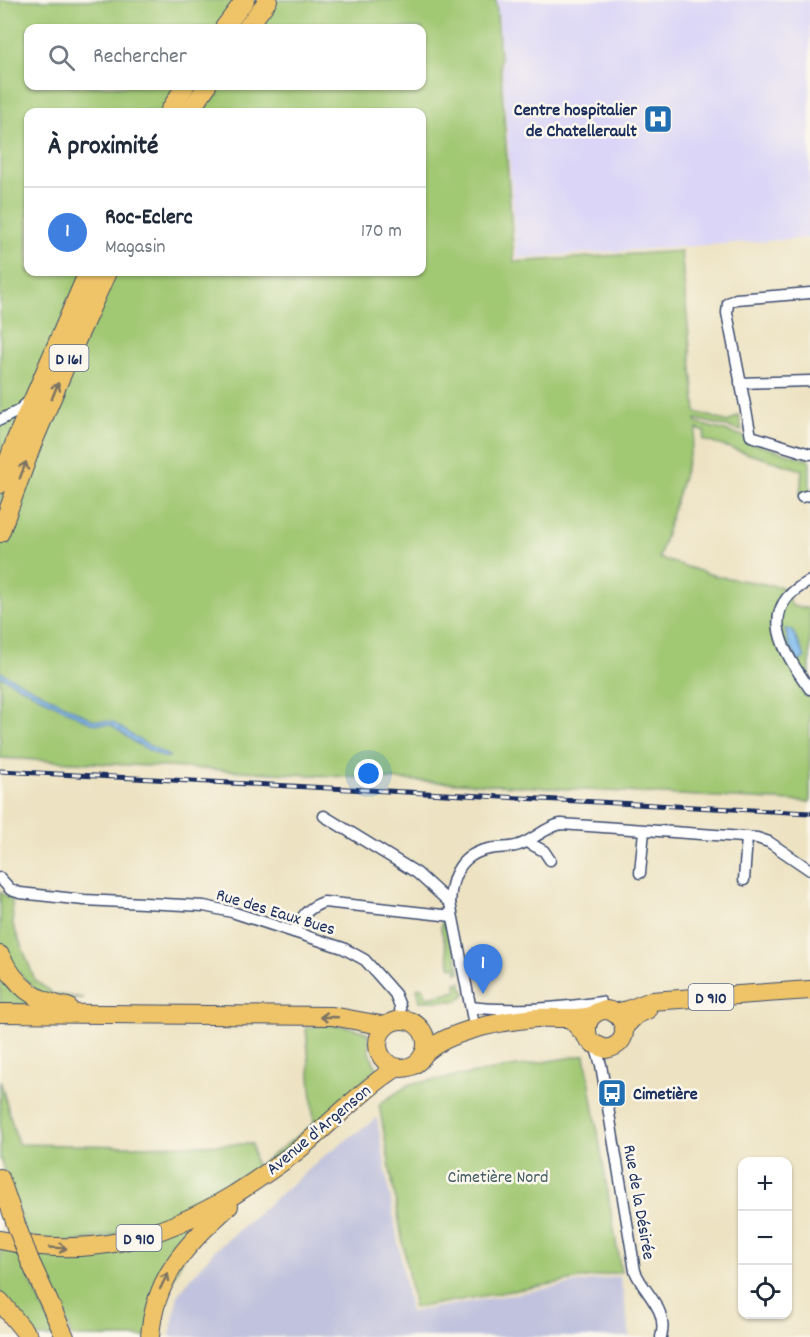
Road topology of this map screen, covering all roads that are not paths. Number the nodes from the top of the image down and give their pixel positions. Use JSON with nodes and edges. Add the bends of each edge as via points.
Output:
{"nodes":[{"id":1,"x":245,"y":0,"type":"edge"},
{"id":2,"x":268,"y":0,"type":"edge"},
{"id":3,"x":227,"y":24,"type":"edge"},
{"id":4,"x":250,"y":24,"type":"edge"},
{"id":5,"x":183,"y":90,"type":"edge"},
{"id":6,"x":204,"y":90,"type":"edge"},
{"id":7,"x":171,"y":108,"type":"edge"},
{"id":8,"x":192,"y":108,"type":"edge"},
{"id":9,"x":86,"y":276,"type":"edge"},
{"id":10,"x":105,"y":276,"type":"edge"},
{"id":11,"x":810,"y":293,"type":"edge"},
{"id":12,"x":810,"y":381,"type":"edge"},
{"id":13,"x":740,"y":382,"type":"junction"},
{"id":14,"x":34,"y":396,"type":"junction"},
{"id":15,"x":0,"y":420,"type":"edge"},
{"id":16,"x":1,"y":448,"type":"edge"},
{"id":17,"x":810,"y":454,"type":"edge"},
{"id":18,"x":3,"y":476,"type":"edge"},
{"id":19,"x":0,"y":533,"type":"edge"},
{"id":20,"x":810,"y":581,"type":"edge"},
{"id":21,"x":810,"y":689,"type":"edge"},
{"id":22,"x":324,"y":816,"type":"dead end"},
{"id":23,"x":644,"y":831,"type":"junction"},
{"id":24,"x":747,"y":837,"type":"junction"},
{"id":25,"x":527,"y":842,"type":"junction"},
{"id":26,"x":550,"y":860,"type":"dead end"},
{"id":27,"x":810,"y":870,"type":"edge"},
{"id":28,"x":640,"y":873,"type":"dead end"},
{"id":29,"x":0,"y":878,"type":"edge"},
{"id":30,"x":744,"y":880,"type":"dead end"},
{"id":31,"x":450,"y":903,"type":"junction"},
{"id":32,"x":452,"y":916,"type":"junction"},
{"id":33,"x":294,"y":932,"type":"junction"},
{"id":34,"x":0,"y":955,"type":"edge"},
{"id":35,"x":810,"y":990,"type":"edge"},
{"id":36,"x":810,"y":998,"type":"edge"},
{"id":37,"x":471,"y":1007,"type":"junction"},
{"id":38,"x":0,"y":1013,"type":"edge"},
{"id":39,"x":117,"y":1014,"type":"junction"},
{"id":40,"x":608,"y":1014,"type":"junction"},
{"id":41,"x":572,"y":1020,"type":"junction"},
{"id":42,"x":402,"y":1024,"type":"junction"},
{"id":43,"x":470,"y":1031,"type":"junction"},
{"id":44,"x":591,"y":1041,"type":"junction"},
{"id":45,"x":613,"y":1047,"type":"junction"},
{"id":46,"x":423,"y":1055,"type":"junction"},
{"id":47,"x":601,"y":1065,"type":"junction"},
{"id":48,"x":396,"y":1068,"type":"junction"},
{"id":49,"x":265,"y":1175,"type":"junction"},
{"id":50,"x":0,"y":1178,"type":"edge"},
{"id":51,"x":0,"y":1240,"type":"edge"},
{"id":52,"x":0,"y":1300,"type":"edge"},
{"id":53,"x":29,"y":1337,"type":"edge"},
{"id":54,"x":65,"y":1337,"type":"edge"},
{"id":55,"x":150,"y":1337,"type":"edge"},
{"id":56,"x":661,"y":1337,"type":"edge"}],
"edges":[{"from":1,"to":3,"type":"main road"},
{"from":2,"to":4,"type":"main road"},
{"from":5,"to":7,"type":"main road"},
{"from":6,"to":8,"type":"main road"},
{"from":9,"to":14,"type":"main road","number":"D 161"},
{"from":19,"to":10,"type":"main road","number":"D 161","one_way":true},
{"from":11,"to":13,"type":"street","via":[[736,298],[728,303]]},
{"from":12,"to":13,"type":"street"},
{"from":13,"to":17,"type":"street","via":[[751,436]]},
{"from":14,"to":15,"type":"street","via":[[18,411]]},
{"from":14,"to":18,"type":"main road","number":"D 161"},
{"from":16,"to":18,"type":"street"},
{"from":20,"to":21,"type":"street","via":[[787,597],[778,620],[778,634]]},
{"from":22,"to":31,"type":"street","via":[[417,873]]},
{"from":23,"to":24,"type":"street"},
{"from":23,"to":25,"type":"street","via":[[561,824]]},
{"from":23,"to":28,"type":"street"},
{"from":24,"to":27,"type":"street","via":[[769,842]]},
{"from":24,"to":30,"type":"street"},
{"from":25,"to":26,"type":"street","via":[[544,851]]},
{"from":25,"to":31,"type":"street","via":[[514,848],[478,852],[463,862],[455,874]]},
{"from":29,"to":33,"type":"street","name":"Rue des Eaux Bues","via":[[20,893],[204,906]]},
{"from":31,"to":32,"type":"street"},
{"from":32,"to":33,"type":"street","via":[[324,902],[302,914]]},
{"from":32,"to":37,"type":"street"},
{"from":33,"to":42,"type":"street","name":"Rue des Eaux Bues","via":[[343,948],[365,960],[396,997]]},
{"from":34,"to":39,"type":"main road","via":[[13,978],[39,998],[58,1005]]},
{"from":35,"to":40,"type":"main road","number":"D 910","via":[[651,1001]]},
{"from":36,"to":40,"type":"main road","number":"D 910"},
{"from":37,"to":40,"type":"street","via":[[550,1007]]},
{"from":37,"to":43,"type":"street"},
{"from":38,"to":39,"type":"main road","number":"D 910"},
{"from":42,"to":39,"type":"main road","number":"D 910","one_way":true,"via":[[332,1016]]},
{"from":40,"to":41,"type":"main road","number":"D 910"},
{"from":40,"to":44,"type":"main road","via":[[587,1026]]},
{"from":40,"to":45,"type":"main road","via":[[622,1039]]},
{"from":41,"to":43,"type":"main road","number":"D 910","via":[[537,1018]]},
{"from":41,"to":44,"type":"main road"},
{"from":42,"to":43,"type":"main road","number":"D 910"},
{"from":42,"to":46,"type":"main road","via":[[425,1038]]},
{"from":42,"to":48,"type":"main road","via":[[379,1037],[378,1050]]},
{"from":43,"to":46,"type":"main road","number":"D 910","via":[[436,1044]]},
{"from":44,"to":45,"type":"main road","via":[[602,1048]]},
{"from":44,"to":47,"type":"street","name":"Rue de la Désirée"},
{"from":45,"to":47,"type":"street"},
{"from":46,"to":48,"type":"main road","via":[[411,1066]]},
{"from":47,"to":56,"type":"street","name":"Rue de la Désirée","via":[[635,1271],[661,1314]]},
{"from":48,"to":49,"type":"main road","name":"Avenue d'Argenson","number":"D 910","via":[[371,1084]]},
{"from":51,"to":49,"type":"main road","name":"Avenue d'Argenson","number":"D 910","one_way":true,"via":[[78,1248],[137,1239],[199,1215]]},
{"from":55,"to":49,"type":"main road","one_way":true,"via":[[155,1303],[176,1261],[200,1232]]},
{"from":50,"to":54,"type":"main road","bridge":true,"via":[[30,1261]]},
{"from":52,"to":53,"type":"main road"}]}
